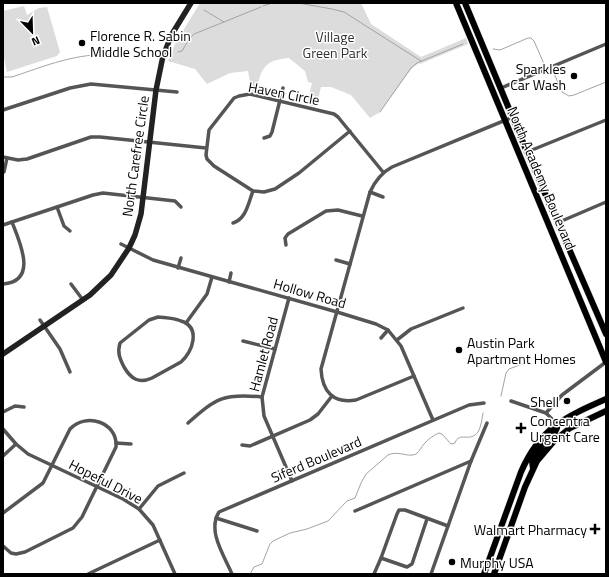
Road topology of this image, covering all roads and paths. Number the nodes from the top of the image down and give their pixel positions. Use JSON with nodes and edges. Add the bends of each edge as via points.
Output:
{"nodes":[{"id":1,"x":191,"y":3,"type":"edge"},
{"id":2,"x":456,"y":3,"type":"edge"},
{"id":3,"x":465,"y":3,"type":"edge"},
{"id":4,"x":606,"y":44,"type":"edge"},
{"id":5,"x":283,"y":88,"type":"dead end"},
{"id":6,"x":501,"y":88,"type":"junction"},
{"id":7,"x":156,"y":90,"type":"junction"},
{"id":8,"x":177,"y":92,"type":"dead end"},
{"id":9,"x":280,"y":102,"type":"junction"},
{"id":10,"x":3,"y":110,"type":"edge"},
{"id":11,"x":513,"y":116,"type":"junction"},
{"id":12,"x":505,"y":120,"type":"junction"},
{"id":13,"x":606,"y":120,"type":"edge"},
{"id":14,"x":350,"y":132,"type":"junction"},
{"id":15,"x":264,"y":138,"type":"dead end"},
{"id":16,"x":150,"y":143,"type":"junction"},
{"id":17,"x":206,"y":148,"type":"junction"},
{"id":18,"x":528,"y":152,"type":"junction"},
{"id":19,"x":5,"y":158,"type":"edge"},
{"id":20,"x":4,"y":172,"type":"dead end"},
{"id":21,"x":383,"y":172,"type":"junction"},
{"id":22,"x":253,"y":192,"type":"junction"},
{"id":23,"x":370,"y":192,"type":"junction"},
{"id":24,"x":144,"y":197,"type":"junction"},
{"id":25,"x":383,"y":197,"type":"dead end"},
{"id":26,"x":606,"y":202,"type":"edge"},
{"id":27,"x":57,"y":207,"type":"junction"},
{"id":28,"x":181,"y":207,"type":"dead end"},
{"id":29,"x":362,"y":216,"type":"junction"},
{"id":30,"x":12,"y":222,"type":"junction"},
{"id":31,"x":558,"y":222,"type":"junction"},
{"id":32,"x":233,"y":224,"type":"dead end"},
{"id":33,"x":3,"y":225,"type":"edge"},
{"id":34,"x":70,"y":231,"type":"dead end"},
{"id":35,"x":121,"y":244,"type":"dead end"},
{"id":36,"x":286,"y":245,"type":"dead end"},
{"id":37,"x":129,"y":248,"type":"junction"},
{"id":38,"x":180,"y":258,"type":"dead end"},
{"id":39,"x":336,"y":260,"type":"dead end"},
{"id":40,"x":350,"y":264,"type":"junction"},
{"id":41,"x":178,"y":268,"type":"junction"},
{"id":42,"x":231,"y":273,"type":"dead end"},
{"id":43,"x":212,"y":278,"type":"junction"},
{"id":44,"x":229,"y":282,"type":"junction"},
{"id":45,"x":3,"y":284,"type":"edge"},
{"id":46,"x":71,"y":284,"type":"dead end"},
{"id":47,"x":289,"y":298,"type":"junction"},
{"id":48,"x":83,"y":300,"type":"junction"},
{"id":49,"x":463,"y":308,"type":"dead end"},
{"id":50,"x":337,"y":312,"type":"junction"},
{"id":51,"x":40,"y":320,"type":"dead end"},
{"id":52,"x":186,"y":323,"type":"junction"},
{"id":53,"x":44,"y":327,"type":"junction"},
{"id":54,"x":388,"y":330,"type":"junction"},
{"id":55,"x":606,"y":334,"type":"edge"},
{"id":56,"x":381,"y":338,"type":"dead end"},
{"id":57,"x":397,"y":340,"type":"junction"},
{"id":58,"x":243,"y":341,"type":"dead end"},
{"id":59,"x":275,"y":349,"type":"junction"},
{"id":60,"x":3,"y":354,"type":"edge"},
{"id":61,"x":189,"y":354,"type":"junction"},
{"id":62,"x":194,"y":356,"type":"dead end"},
{"id":63,"x":606,"y":362,"type":"edge"},
{"id":64,"x":70,"y":372,"type":"dead end"},
{"id":65,"x":414,"y":376,"type":"junction"},
{"id":66,"x":138,"y":381,"type":"junction"},
{"id":67,"x":137,"y":387,"type":"dead end"},
{"id":68,"x":332,"y":396,"type":"junction"},
{"id":69,"x":262,"y":397,"type":"junction"},
{"id":70,"x":606,"y":399,"type":"edge"},
{"id":71,"x":512,"y":401,"type":"dead end"},
{"id":72,"x":484,"y":403,"type":"dead end"},
{"id":73,"x":24,"y":406,"type":"dead end"},
{"id":74,"x":606,"y":411,"type":"edge"},
{"id":75,"x":3,"y":412,"type":"edge"},
{"id":76,"x":546,"y":413,"type":"junction"},
{"id":77,"x":433,"y":420,"type":"junction"},
{"id":78,"x":188,"y":423,"type":"dead end"},
{"id":79,"x":487,"y":423,"type":"dead end"},
{"id":80,"x":557,"y":424,"type":"junction"},
{"id":81,"x":3,"y":429,"type":"edge"},
{"id":82,"x":273,"y":436,"type":"junction"},
{"id":83,"x":116,"y":443,"type":"junction"},
{"id":84,"x":16,"y":444,"type":"junction"},
{"id":85,"x":131,"y":444,"type":"dead end"},
{"id":86,"x":242,"y":445,"type":"dead end"},
{"id":87,"x":3,"y":456,"type":"edge"},
{"id":88,"x":471,"y":461,"type":"junction"},
{"id":89,"x":53,"y":466,"type":"junction"},
{"id":90,"x":533,"y":468,"type":"junction"},
{"id":91,"x":184,"y":474,"type":"dead end"},
{"id":92,"x":292,"y":481,"type":"junction"},
{"id":93,"x":96,"y":487,"type":"junction"},
{"id":94,"x":139,"y":509,"type":"junction"},
{"id":95,"x":355,"y":511,"type":"dead end"},
{"id":96,"x":3,"y":512,"type":"edge"},
{"id":97,"x":507,"y":512,"type":"junction"},
{"id":98,"x":216,"y":518,"type":"junction"},
{"id":99,"x":427,"y":519,"type":"junction"},
{"id":100,"x":512,"y":523,"type":"junction"},
{"id":101,"x":448,"y":526,"type":"junction"},
{"id":102,"x":257,"y":531,"type":"dead end"},
{"id":103,"x":160,"y":540,"type":"junction"},
{"id":104,"x":3,"y":546,"type":"edge"},
{"id":105,"x":381,"y":558,"type":"junction"},
{"id":106,"x":88,"y":574,"type":"edge"},
{"id":107,"x":174,"y":574,"type":"edge"},
{"id":108,"x":232,"y":574,"type":"edge"},
{"id":109,"x":374,"y":574,"type":"edge"},
{"id":110,"x":431,"y":574,"type":"edge"},
{"id":111,"x":484,"y":574,"type":"edge"},
{"id":112,"x":494,"y":574,"type":"edge"}],
"edges":[{"from":1,"to":7,"type":"main road","name":"North Carefree Circle","via":[[167,45]]},
{"from":2,"to":12,"type":"main road","name":"North Academy Boulevard"},
{"from":3,"to":6,"type":"main road","name":"North Academy Boulevard"},
{"from":4,"to":6,"type":"street"},
{"from":5,"to":9,"type":"street"},
{"from":6,"to":11,"type":"main road","name":"North Academy Boulevard"},
{"from":7,"to":8,"type":"street"},
{"from":7,"to":10,"type":"street","via":[[99,84],[84,85]]},
{"from":7,"to":16,"type":"main road","name":"North Carefree Circle"},
{"from":9,"to":14,"type":"street","name":"Haven Circle","via":[[334,114]]},
{"from":9,"to":15,"type":"street","via":[[272,132]]},
{"from":9,"to":17,"type":"street","name":"Haven Circle","via":[[250,94],[234,98],[211,126]]},
{"from":11,"to":12,"type":"street"},
{"from":11,"to":18,"type":"main road","name":"North Academy Boulevard"},
{"from":12,"to":21,"type":"street"},
{"from":12,"to":63,"type":"main road","name":"North Academy Boulevard"},
{"from":13,"to":18,"type":"street"},
{"from":14,"to":21,"type":"street","name":"Haven Circle"},
{"from":14,"to":22,"type":"street","via":[[300,173],[275,189]]},
{"from":16,"to":17,"type":"street"},
{"from":16,"to":19,"type":"street","via":[[91,137],[27,159]]},
{"from":16,"to":24,"type":"main road","name":"North Carefree Circle"},
{"from":17,"to":22,"type":"street","via":[[207,159],[214,166]]},
{"from":18,"to":31,"type":"main road","name":"North Academy Boulevard"},
{"from":19,"to":20,"type":"street"},
{"from":21,"to":23,"type":"street"},
{"from":22,"to":32,"type":"street","via":[[242,218]]},
{"from":23,"to":25,"type":"street"},
{"from":23,"to":29,"type":"street"},
{"from":24,"to":27,"type":"street","via":[[104,193]]},
{"from":24,"to":28,"type":"street","via":[[175,201]]},
{"from":24,"to":37,"type":"main road","name":"North Carefree Circle","via":[[139,223]]},
{"from":26,"to":31,"type":"street"},
{"from":27,"to":30,"type":"street"},
{"from":27,"to":34,"type":"street","via":[[64,226]]},
{"from":29,"to":36,"type":"street","via":[[338,210],[326,211],[288,234],[285,238]]},
{"from":29,"to":40,"type":"street"},
{"from":30,"to":33,"type":"street"},
{"from":30,"to":45,"type":"street","via":[[25,264],[19,276],[12,282]]},
{"from":31,"to":55,"type":"main road","name":"North Academy Boulevard"},
{"from":35,"to":37,"type":"street","name":"Hollow Road"},
{"from":37,"to":41,"type":"street","name":"Hollow Road","via":[[153,260]]},
{"from":37,"to":48,"type":"main road","name":"North Carefree Circle","via":[[108,278]]},
{"from":38,"to":41,"type":"street"},
{"from":39,"to":40,"type":"street"},
{"from":40,"to":50,"type":"street"},
{"from":41,"to":43,"type":"street","name":"Hollow Road"},
{"from":42,"to":44,"type":"street"},
{"from":43,"to":44,"type":"street","name":"Hollow Road"},
{"from":43,"to":52,"type":"street","via":[[207,294]]},
{"from":44,"to":47,"type":"street","name":"Hollow Road"},
{"from":46,"to":48,"type":"street"},
{"from":47,"to":50,"type":"street","name":"Hollow Road"},
{"from":47,"to":59,"type":"street","name":"Hamlet Road"},
{"from":48,"to":53,"type":"main road","name":"North Carefree Circle"},
{"from":49,"to":57,"type":"street","via":[[411,329]]},
{"from":50,"to":54,"type":"street","name":"Hollow Road"},
{"from":50,"to":68,"type":"street","via":[[321,369],[323,383]]},
{"from":51,"to":53,"type":"street"},
{"from":52,"to":61,"type":"street","via":[[193,339]]},
{"from":52,"to":66,"type":"street","via":[[154,318],[120,343],[119,358],[131,378]]},
{"from":53,"to":60,"type":"main road","name":"North Carefree Circle"},
{"from":53,"to":64,"type":"street","via":[[60,350]]},
{"from":54,"to":56,"type":"street"},
{"from":54,"to":57,"type":"street","name":"Hollow Road"},
{"from":57,"to":65,"type":"street","name":"Hollow Road"},
{"from":58,"to":59,"type":"street"},
{"from":59,"to":69,"type":"street","name":"Hamlet Road"},
{"from":61,"to":62,"type":"street"},
{"from":61,"to":66,"type":"street","via":[[181,362],[148,381]]},
{"from":63,"to":76,"type":"street","via":[[562,396]]},
{"from":65,"to":68,"type":"street","via":[[348,402]]},
{"from":65,"to":77,"type":"street","name":"Hollow Road"},
{"from":66,"to":67,"type":"street"},
{"from":68,"to":82,"type":"street","via":[[310,420]]},
{"from":69,"to":78,"type":"street","via":[[243,395],[223,399],[206,407]]},
{"from":69,"to":82,"type":"street","name":"Hamlet Road","via":[[264,416]]},
{"from":70,"to":80,"type":"main road"},
{"from":71,"to":76,"type":"street"},
{"from":72,"to":77,"type":"street","name":"Siferd Boulevard","via":[[468,405]]},
{"from":73,"to":75,"type":"street","via":[[15,406]]},
{"from":74,"to":90,"type":"main road","via":[[563,434],[547,448]]},
{"from":76,"to":80,"type":"street"},
{"from":77,"to":92,"type":"street","name":"Siferd Boulevard"},
{"from":79,"to":88,"type":"street"},
{"from":80,"to":90,"type":"main road","via":[[555,432],[532,461]]},
{"from":80,"to":97,"type":"main road","via":[[541,439],[527,459]]},
{"from":81,"to":84,"type":"street","name":"Hopeful Drive"},
{"from":82,"to":86,"type":"street","via":[[250,446]]},
{"from":82,"to":92,"type":"street","name":"Hamlet Road"},
{"from":83,"to":85,"type":"street"},
{"from":83,"to":89,"type":"street","via":[[112,430],[103,424],[87,420],[70,429]]},
{"from":83,"to":93,"type":"street"},
{"from":84,"to":87,"type":"street"},
{"from":84,"to":89,"type":"street","name":"Hopeful Drive","via":[[28,454]]},
{"from":88,"to":95,"type":"street"},
{"from":88,"to":101,"type":"street"},
{"from":89,"to":93,"type":"street","name":"Hopeful Drive"},
{"from":89,"to":96,"type":"street","via":[[44,483]]},
{"from":90,"to":100,"type":"main road"},
{"from":91,"to":94,"type":"street","via":[[158,486]]},
{"from":92,"to":98,"type":"street","name":"Siferd Boulevard","via":[[219,512]]},
{"from":93,"to":94,"type":"street","name":"Hopeful Drive"},
{"from":93,"to":104,"type":"street","via":[[82,517],[73,528],[25,552],[11,553]]},
{"from":94,"to":103,"type":"street","name":"Hopeful Drive","via":[[153,525]]},
{"from":97,"to":100,"type":"main road"},
{"from":97,"to":111,"type":"main road"},
{"from":98,"to":102,"type":"street"},
{"from":98,"to":108,"type":"street","via":[[216,537]]},
{"from":99,"to":101,"type":"street"},
{"from":99,"to":105,"type":"street","via":[[412,564],[407,567]]},
{"from":99,"to":105,"type":"street","via":[[399,510]]},
{"from":100,"to":112,"type":"main road"},
{"from":101,"to":110,"type":"street"},
{"from":103,"to":106,"type":"street"},
{"from":103,"to":107,"type":"street","name":"Hopeful Drive"},
{"from":105,"to":109,"type":"street"}]}
